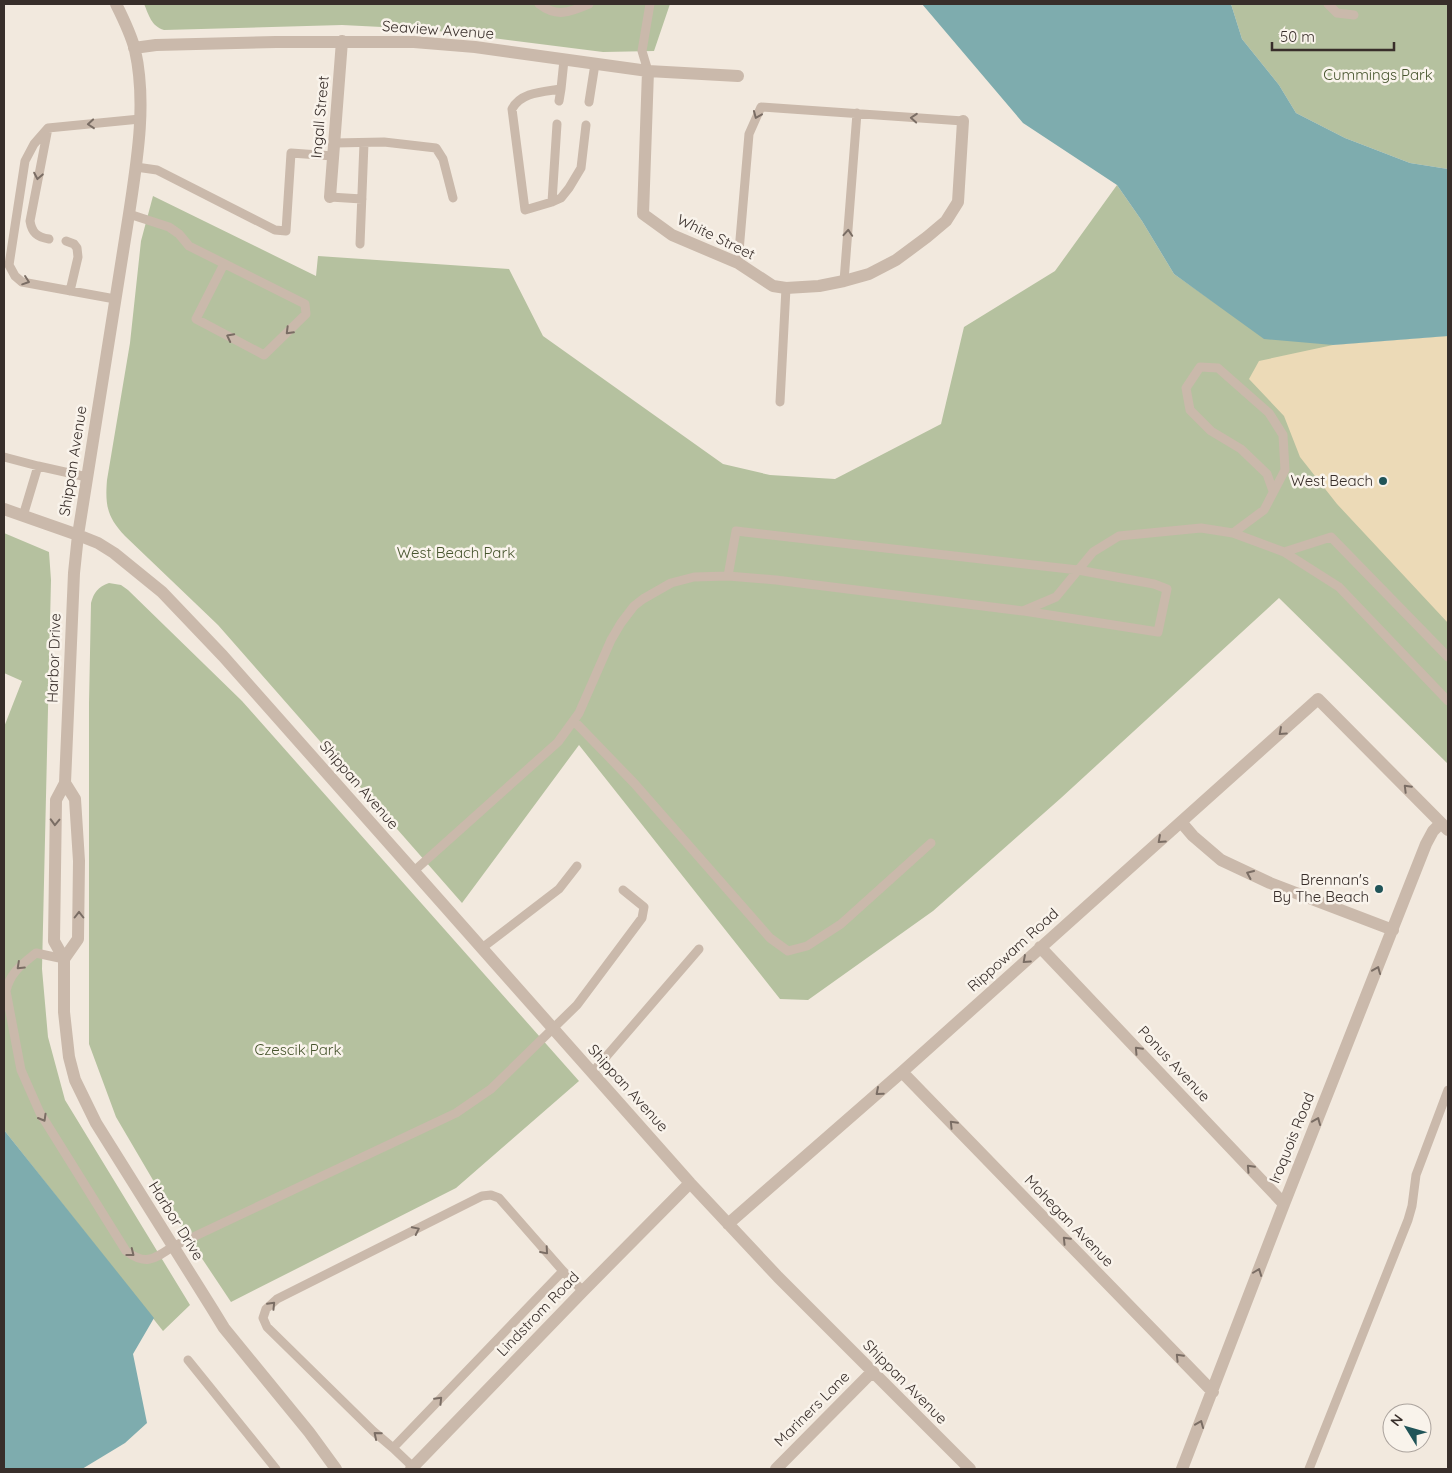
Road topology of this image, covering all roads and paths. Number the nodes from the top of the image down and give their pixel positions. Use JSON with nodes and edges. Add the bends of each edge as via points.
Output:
{"nodes":[{"id":1,"x":116,"y":4,"type":"edge"},
{"id":2,"x":538,"y":4,"type":"edge"},
{"id":3,"x":589,"y":4,"type":"edge"},
{"id":4,"x":650,"y":4,"type":"edge"},
{"id":5,"x":1328,"y":4,"type":"edge"},
{"id":6,"x":1354,"y":16,"type":"dead end"},
{"id":7,"x":342,"y":41,"type":"junction"},
{"id":8,"x":134,"y":48,"type":"junction"},
{"id":9,"x":564,"y":60,"type":"junction"},
{"id":10,"x":595,"y":64,"type":"junction"},
{"id":11,"x":648,"y":71,"type":"junction"},
{"id":12,"x":738,"y":76,"type":"dead end"},
{"id":13,"x":561,"y":89,"type":"junction"},
{"id":14,"x":559,"y":101,"type":"dead end"},
{"id":15,"x":589,"y":102,"type":"dead end"},
{"id":16,"x":857,"y":114,"type":"junction"},
{"id":17,"x":140,"y":119,"type":"junction"},
{"id":18,"x":963,"y":121,"type":"joint"},
{"id":19,"x":557,"y":124,"type":"dead end"},
{"id":20,"x":586,"y":125,"type":"dead end"},
{"id":21,"x":48,"y":128,"type":"junction"},
{"id":22,"x":334,"y":143,"type":"junction"},
{"id":23,"x":364,"y":143,"type":"junction"},
{"id":24,"x":332,"y":156,"type":"junction"},
{"id":25,"x":136,"y":167,"type":"junction"},
{"id":26,"x":330,"y":197,"type":"joint"},
{"id":27,"x":453,"y":198,"type":"dead end"},
{"id":28,"x":362,"y":199,"type":"junction"},
{"id":29,"x":552,"y":202,"type":"junction"},
{"id":30,"x":130,"y":214,"type":"junction"},
{"id":31,"x":49,"y":239,"type":"dead end"},
{"id":32,"x":66,"y":241,"type":"dead end"},
{"id":33,"x":360,"y":244,"type":"dead end"},
{"id":34,"x":738,"y":263,"type":"junction"},
{"id":35,"x":224,"y":264,"type":"junction"},
{"id":36,"x":844,"y":282,"type":"junction"},
{"id":37,"x":786,"y":288,"type":"junction"},
{"id":38,"x":70,"y":291,"type":"junction"},
{"id":39,"x":116,"y":299,"type":"junction"},
{"id":40,"x":780,"y":402,"type":"dead end"},
{"id":41,"x":4,"y":457,"type":"edge"},
{"id":42,"x":38,"y":466,"type":"junction"},
{"id":43,"x":87,"y":476,"type":"junction"},
{"id":44,"x":24,"y":478,"type":"dead end"},
{"id":45,"x":34,"y":480,"type":"junction"},
{"id":46,"x":1274,"y":491,"type":"junction"},
{"id":47,"x":4,"y":509,"type":"edge"},
{"id":48,"x":23,"y":516,"type":"junction"},
{"id":49,"x":1232,"y":533,"type":"junction"},
{"id":50,"x":78,"y":535,"type":"junction"},
{"id":51,"x":1284,"y":552,"type":"junction"},
{"id":52,"x":1078,"y":570,"type":"junction"},
{"id":53,"x":728,"y":576,"type":"junction"},
{"id":54,"x":1023,"y":611,"type":"junction"},
{"id":55,"x":1448,"y":656,"type":"edge"},
{"id":56,"x":1448,"y":701,"type":"edge"},
{"id":57,"x":574,"y":720,"type":"junction"},
{"id":58,"x":65,"y":783,"type":"junction"},
{"id":59,"x":1181,"y":822,"type":"junction"},
{"id":60,"x":1445,"y":826,"type":"edge"},
{"id":61,"x":932,"y":843,"type":"dead end"},
{"id":62,"x":577,"y":866,"type":"dead end"},
{"id":63,"x":414,"y":871,"type":"junction"},
{"id":64,"x":623,"y":890,"type":"dead end"},
{"id":65,"x":1393,"y":930,"type":"junction"},
{"id":66,"x":1040,"y":947,"type":"junction"},
{"id":67,"x":482,"y":948,"type":"junction"},
{"id":68,"x":699,"y":948,"type":"dead end"},
{"id":69,"x":64,"y":958,"type":"junction"},
{"id":70,"x":554,"y":1029,"type":"junction"},
{"id":71,"x":902,"y":1072,"type":"junction"},
{"id":72,"x":592,"y":1073,"type":"junction"},
{"id":73,"x":1448,"y":1090,"type":"edge"},
{"id":74,"x":690,"y":1183,"type":"junction"},
{"id":75,"x":1284,"y":1204,"type":"junction"},
{"id":76,"x":728,"y":1224,"type":"junction"},
{"id":77,"x":172,"y":1248,"type":"junction"},
{"id":78,"x":563,"y":1271,"type":"junction"},
{"id":79,"x":583,"y":1291,"type":"junction"},
{"id":80,"x":188,"y":1360,"type":"dead end"},
{"id":81,"x":872,"y":1372,"type":"junction"},
{"id":82,"x":1213,"y":1392,"type":"junction"},
{"id":83,"x":393,"y":1448,"type":"junction"},
{"id":84,"x":332,"y":1468,"type":"edge"},
{"id":85,"x":412,"y":1468,"type":"edge"},
{"id":86,"x":276,"y":1469,"type":"edge"},
{"id":87,"x":776,"y":1469,"type":"edge"},
{"id":88,"x":970,"y":1469,"type":"edge"},
{"id":89,"x":1182,"y":1469,"type":"edge"},
{"id":90,"x":1309,"y":1469,"type":"edge"}],
"edges":[{"from":1,"to":8,"type":"street","name":"Shippan Avenue"},
{"from":2,"to":3,"type":"lane","via":[[549,11],[563,12]]},
{"from":4,"to":11,"type":"lane","via":[[642,51]]},
{"from":5,"to":6,"type":"lane","via":[[1337,12]]},
{"from":7,"to":8,"type":"street","name":"Seaview Avenue"},
{"from":7,"to":9,"type":"street","name":"Seaview Avenue","via":[[474,47]]},
{"from":7,"to":22,"type":"street","name":"Ingall Street"},
{"from":8,"to":17,"type":"street","name":"Shippan Avenue","via":[[141,99]]},
{"from":9,"to":10,"type":"street","name":"Seaview Avenue"},
{"from":9,"to":13,"type":"lane"},
{"from":10,"to":11,"type":"street","name":"Seaview Avenue"},
{"from":10,"to":15,"type":"lane"},
{"from":11,"to":12,"type":"street","name":"Seaview Avenue"},
{"from":11,"to":34,"type":"street","name":"White Street","via":[[643,214],[672,235]]},
{"from":13,"to":14,"type":"lane"},
{"from":13,"to":29,"type":"lane","via":[[526,96],[516,101],[512,109],[525,210]]},
{"from":18,"to":16,"type":"lane","one_way":true},
{"from":16,"to":34,"type":"lane","one_way":true,"via":[[761,107],[749,134]]},
{"from":36,"to":16,"type":"lane","one_way":true},
{"from":17,"to":21,"type":"lane","one_way":true},
{"from":17,"to":25,"type":"street","name":"Shippan Avenue"},
{"from":18,"to":36,"type":"street","name":"White Street","via":[[958,202],[946,221],[896,260]]},
{"from":19,"to":29,"type":"lane"},
{"from":20,"to":29,"type":"lane","via":[[581,168],[561,198]]},
{"from":21,"to":31,"type":"lane","one_way":true,"via":[[30,221],[32,230],[39,237]]},
{"from":21,"to":38,"type":"lane","one_way":true,"via":[[25,161],[9,265],[22,282]]},
{"from":22,"to":23,"type":"lane"},
{"from":22,"to":24,"type":"street","name":"Ingall Street"},
{"from":23,"to":27,"type":"lane","via":[[436,148],[443,159]]},
{"from":23,"to":28,"type":"lane"},
{"from":24,"to":25,"type":"lane","via":[[291,153],[286,231],[275,230],[157,170]]},
{"from":24,"to":26,"type":"street","name":"Ingall Street"},
{"from":25,"to":30,"type":"street","name":"Shippan Avenue"},
{"from":26,"to":28,"type":"lane"},
{"from":28,"to":33,"type":"lane"},
{"from":30,"to":35,"type":"lane","via":[[169,227],[189,246]]},
{"from":30,"to":39,"type":"street","name":"Shippan Avenue"},
{"from":32,"to":38,"type":"lane","via":[[74,244],[78,252]]},
{"from":34,"to":37,"type":"street","name":"White Street","via":[[773,286]]},
{"from":35,"to":35,"type":"lane","one_way":true,"via":[[305,304],[306,314],[264,355],[196,319]]},
{"from":36,"to":37,"type":"street","name":"White Street"},
{"from":37,"to":40,"type":"lane"},
{"from":38,"to":39,"type":"lane"},
{"from":39,"to":43,"type":"street","name":"Shippan Avenue"},
{"from":41,"to":42,"type":"lane"},
{"from":42,"to":43,"type":"lane"},
{"from":42,"to":45,"type":"lane"},
{"from":43,"to":50,"type":"street","name":"Shippan Avenue"},
{"from":44,"to":45,"type":"lane"},
{"from":45,"to":48,"type":"lane"},
{"from":46,"to":46,"type":"lane","via":[[1285,470],[1283,434],[1269,412],[1218,368],[1200,367],[1186,388],[1190,410],[1211,431],[1241,449],[1267,474]]},
{"from":46,"to":49,"type":"lane","via":[[1264,510]]},
{"from":47,"to":48,"type":"street"},
{"from":48,"to":50,"type":"street"},
{"from":49,"to":51,"type":"lane"},
{"from":49,"to":52,"type":"lane","via":[[1201,528],[1119,536],[1093,552]]},
{"from":50,"to":58,"type":"street","name":"Harbor Drive"},
{"from":50,"to":63,"type":"street","name":"Shippan Avenue","via":[[114,553],[168,598]]},
{"from":51,"to":55,"type":"lane","via":[[1331,537]]},
{"from":51,"to":56,"type":"lane","via":[[1339,587]]},
{"from":52,"to":53,"type":"lane","via":[[736,531]]},
{"from":52,"to":54,"type":"lane","via":[[1056,597]]},
{"from":52,"to":54,"type":"lane","via":[[1154,584],[1167,590],[1158,632]]},
{"from":53,"to":54,"type":"lane"},
{"from":53,"to":57,"type":"lane","via":[[699,576],[672,583],[634,606],[611,640],[580,713]]},
{"from":57,"to":61,"type":"lane","via":[[770,938],[788,951],[807,946],[841,924]]},
{"from":57,"to":63,"type":"lane","via":[[558,742]]},
{"from":58,"to":69,"type":"street","name":"Harbor Drive","one_way":true,"via":[[56,800],[54,882],[54,941]]},
{"from":69,"to":58,"type":"street","name":"Harbor Drive","one_way":true,"via":[[78,939],[79,870],[75,799]]},
{"from":60,"to":59,"type":"street","name":"Rippowam Road","one_way":true,"via":[[1318,699]]},
{"from":65,"to":59,"type":"street","one_way":true,"via":[[1270,883],[1221,860]]},
{"from":59,"to":66,"type":"street","name":"Rippowam Road","one_way":true},
{"from":60,"to":65,"type":"street","name":"Iroquois Road","via":[[1432,831]]},
{"from":62,"to":67,"type":"lane","via":[[559,889]]},
{"from":63,"to":67,"type":"street","name":"Shippan Avenue"},
{"from":64,"to":70,"type":"lane","via":[[644,907],[642,918],[577,1005]]},
{"from":75,"to":65,"type":"street","name":"Iroquois Road","one_way":true},
{"from":66,"to":71,"type":"street","name":"Rippowam Road","one_way":true},
{"from":75,"to":66,"type":"street","name":"Ponus Avenue","one_way":true},
{"from":67,"to":70,"type":"street","name":"Shippan Avenue"},
{"from":68,"to":72,"type":"lane"},
{"from":69,"to":77,"type":"street","name":"Harbor Drive","via":[[64,1012],[75,1080],[96,1124]]},
{"from":69,"to":77,"type":"lane","one_way":true,"via":[[36,954],[18,967],[9,980],[6,991],[21,1070],[40,1113],[126,1251],[145,1261]]},
{"from":70,"to":72,"type":"street","name":"Shippan Avenue"},
{"from":70,"to":77,"type":"lane","via":[[491,1089],[456,1113]]},
{"from":71,"to":76,"type":"street","name":"Rippowam Road","one_way":true},
{"from":82,"to":71,"type":"street","name":"Mohegan Avenue","one_way":true},
{"from":72,"to":74,"type":"street","name":"Shippan Avenue"},
{"from":73,"to":90,"type":"lane","via":[[1416,1176],[1408,1220]]},
{"from":74,"to":76,"type":"street","name":"Shippan Avenue"},
{"from":74,"to":79,"type":"street","name":"Lindstrom Road"},
{"from":82,"to":75,"type":"street","name":"Iroquois Road","one_way":true},
{"from":76,"to":81,"type":"street","name":"Shippan Avenue"},
{"from":77,"to":84,"type":"street","name":"Harbor Drive","via":[[224,1328],[310,1432]]},
{"from":78,"to":79,"type":"lane"},
{"from":83,"to":78,"type":"lane","one_way":true},
{"from":83,"to":78,"type":"lane","one_way":true,"via":[[267,1326],[263,1318],[266,1309],[277,1299],[482,1196],[499,1198]]},
{"from":79,"to":85,"type":"street","name":"Lindstrom Road"},
{"from":80,"to":86,"type":"lane"},
{"from":81,"to":87,"type":"street","name":"Mariners Lane"},
{"from":81,"to":88,"type":"street","name":"Shippan Avenue"},
{"from":89,"to":82,"type":"street","name":"Iroquois Road","one_way":true},
{"from":83,"to":85,"type":"lane"}]}
